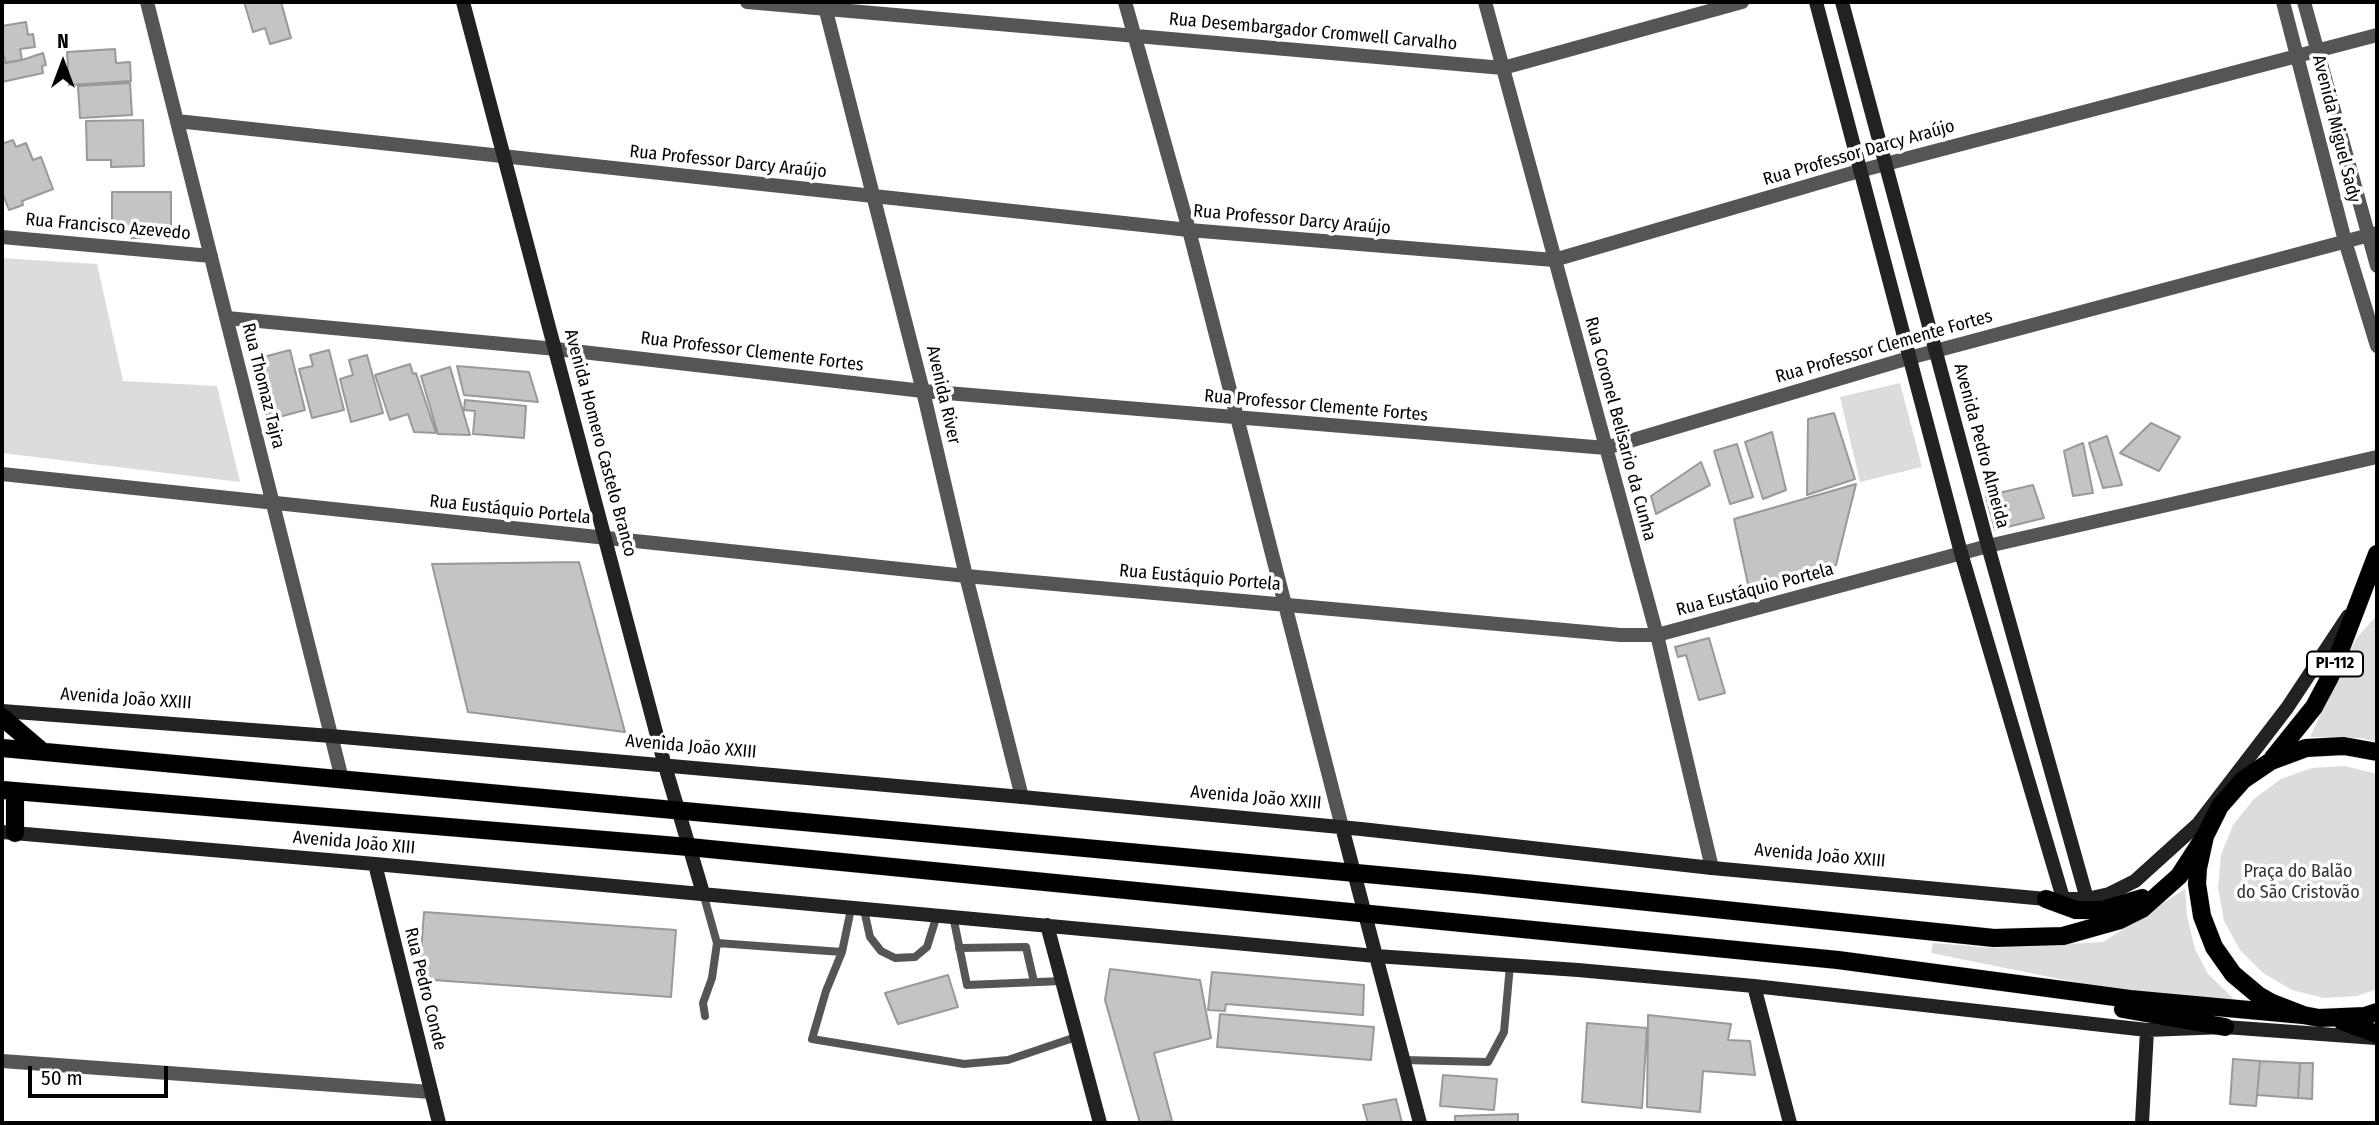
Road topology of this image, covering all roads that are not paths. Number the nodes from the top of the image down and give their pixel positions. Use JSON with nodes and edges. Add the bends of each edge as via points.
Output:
{"nodes":[{"id":1,"x":147,"y":2,"type":"edge"},
{"id":2,"x":463,"y":2,"type":"edge"},
{"id":3,"x":747,"y":2,"type":"edge"},
{"id":4,"x":1125,"y":2,"type":"edge"},
{"id":5,"x":1485,"y":2,"type":"edge"},
{"id":6,"x":1742,"y":2,"type":"edge"},
{"id":7,"x":1816,"y":2,"type":"edge"},
{"id":8,"x":1842,"y":2,"type":"edge"},
{"id":9,"x":2283,"y":2,"type":"edge"},
{"id":10,"x":2304,"y":2,"type":"edge"},
{"id":11,"x":825,"y":5,"type":"edge"},
{"id":12,"x":2377,"y":35,"type":"edge"},
{"id":13,"x":1134,"y":36,"type":"junction"},
{"id":14,"x":2317,"y":51,"type":"junction"},
{"id":15,"x":2298,"y":57,"type":"junction"},
{"id":16,"x":1503,"y":68,"type":"junction"},
{"id":17,"x":177,"y":121,"type":"junction"},
{"id":18,"x":505,"y":158,"type":"junction"},
{"id":19,"x":1887,"y":164,"type":"junction"},
{"id":20,"x":1859,"y":171,"type":"junction"},
{"id":21,"x":874,"y":197,"type":"junction"},
{"id":22,"x":1189,"y":230,"type":"junction"},
{"id":23,"x":2373,"y":234,"type":"edge"},
{"id":24,"x":2,"y":237,"type":"edge"},
{"id":25,"x":2345,"y":241,"type":"junction"},
{"id":26,"x":211,"y":256,"type":"junction"},
{"id":27,"x":1554,"y":260,"type":"junction"},
{"id":28,"x":2377,"y":266,"type":"edge"},
{"id":29,"x":226,"y":318,"type":"junction"},
{"id":30,"x":2377,"y":346,"type":"edge"},
{"id":31,"x":556,"y":349,"type":"junction"},
{"id":32,"x":1935,"y":351,"type":"junction"},
{"id":33,"x":1909,"y":358,"type":"junction"},
{"id":34,"x":923,"y":391,"type":"junction"},
{"id":35,"x":1236,"y":419,"type":"junction"},
{"id":36,"x":1606,"y":448,"type":"junction"},
{"id":37,"x":2377,"y":457,"type":"edge"},
{"id":38,"x":2,"y":474,"type":"edge"},
{"id":39,"x":273,"y":504,"type":"junction"},
{"id":40,"x":606,"y":540,"type":"junction"},
{"id":41,"x":1988,"y":546,"type":"junction"},
{"id":42,"x":1961,"y":553,"type":"junction"},
{"id":43,"x":2377,"y":554,"type":"edge"},
{"id":44,"x":966,"y":576,"type":"junction"},
{"id":45,"x":2362,"y":594,"type":"junction"},
{"id":46,"x":1285,"y":604,"type":"junction"},
{"id":47,"x":1657,"y":635,"type":"junction"},
{"id":48,"x":2,"y":711,"type":"edge"},
{"id":49,"x":2,"y":717,"type":"edge"},
{"id":50,"x":331,"y":736,"type":"junction"},
{"id":51,"x":2,"y":748,"type":"edge"},
{"id":52,"x":43,"y":752,"type":"junction"},
{"id":53,"x":2377,"y":752,"type":"edge"},
{"id":54,"x":2271,"y":761,"type":"junction"},
{"id":55,"x":666,"y":766,"type":"junction"},
{"id":56,"x":342,"y":779,"type":"junction"},
{"id":57,"x":9,"y":790,"type":"edge"},
{"id":58,"x":1022,"y":797,"type":"junction"},
{"id":59,"x":677,"y":809,"type":"junction"},
{"id":60,"x":1342,"y":827,"type":"junction"},
{"id":61,"x":9,"y":832,"type":"edge"},
{"id":62,"x":2205,"y":836,"type":"junction"},
{"id":63,"x":689,"y":848,"type":"junction"},
{"id":64,"x":375,"y":864,"type":"junction"},
{"id":65,"x":1712,"y":867,"type":"junction"},
{"id":66,"x":1353,"y":873,"type":"junction"},
{"id":67,"x":2165,"y":890,"type":"junction"},
{"id":68,"x":703,"y":893,"type":"junction"},
{"id":69,"x":2054,"y":898,"type":"junction"},
{"id":70,"x":2087,"y":899,"type":"junction"},
{"id":71,"x":858,"y":909,"type":"junction"},
{"id":72,"x":1364,"y":914,"type":"junction"},
{"id":73,"x":937,"y":915,"type":"junction"},
{"id":74,"x":953,"y":916,"type":"junction"},
{"id":75,"x":1047,"y":925,"type":"junction"},
{"id":76,"x":717,"y":943,"type":"junction"},
{"id":77,"x":960,"y":948,"type":"junction"},
{"id":78,"x":842,"y":952,"type":"junction"},
{"id":79,"x":1376,"y":956,"type":"junction"},
{"id":80,"x":1510,"y":965,"type":"junction"},
{"id":81,"x":1062,"y":981,"type":"junction"},
{"id":82,"x":1034,"y":982,"type":"junction"},
{"id":83,"x":2029,"y":985,"type":"junction"},
{"id":84,"x":1754,"y":986,"type":"junction"},
{"id":85,"x":2377,"y":1012,"type":"edge"},
{"id":86,"x":2303,"y":1015,"type":"junction"},
{"id":87,"x":705,"y":1016,"type":"dead end"},
{"id":88,"x":2336,"y":1019,"type":"junction"},
{"id":89,"x":2225,"y":1027,"type":"junction"},
{"id":90,"x":2147,"y":1030,"type":"junction"},
{"id":91,"x":2377,"y":1036,"type":"edge"},
{"id":92,"x":1076,"y":1037,"type":"junction"},
{"id":93,"x":1403,"y":1060,"type":"junction"},
{"id":94,"x":2,"y":1061,"type":"edge"},
{"id":95,"x":431,"y":1092,"type":"junction"},
{"id":96,"x":439,"y":1123,"type":"edge"},
{"id":97,"x":1100,"y":1123,"type":"edge"},
{"id":98,"x":1420,"y":1123,"type":"edge"},
{"id":99,"x":1790,"y":1123,"type":"edge"},
{"id":100,"x":2143,"y":1123,"type":"edge"}],
"edges":[{"from":1,"to":17,"type":"street","name":"Rua Thomaz Tajra"},
{"from":2,"to":18,"type":"street","name":"Avenida Homero Castelo Branco"},
{"from":3,"to":11,"type":"street","name":"Rua Desembargador Cromwell Carvalho"},
{"from":4,"to":13,"type":"street"},
{"from":5,"to":16,"type":"street","name":"Rua Coronel Belisario da Cunha"},
{"from":6,"to":16,"type":"street","name":"Rua Desembargador Cromwell Carvalho"},
{"from":7,"to":20,"type":"street"},
{"from":8,"to":19,"type":"street","name":"Avenida Pedro Almeida"},
{"from":9,"to":15,"type":"street","name":"Avenida Miguel Sady"},
{"from":10,"to":14,"type":"street","name":"Avenida Miguel Sady"},
{"from":11,"to":13,"type":"street","name":"Rua Desembargador Cromwell Carvalho"},
{"from":11,"to":21,"type":"street","name":"Avenida River"},
{"from":12,"to":14,"type":"street","name":"Rua Professor Darcy Araújo"},
{"from":13,"to":16,"type":"street","name":"Rua Desembargador Cromwell Carvalho"},
{"from":13,"to":22,"type":"street"},
{"from":14,"to":15,"type":"street","name":"Rua Professor Darcy Araújo"},
{"from":14,"to":23,"type":"street","name":"Avenida Miguel Sady"},
{"from":15,"to":19,"type":"street","name":"Rua Professor Darcy Araújo"},
{"from":15,"to":25,"type":"street","name":"Avenida Miguel Sady"},
{"from":16,"to":27,"type":"street","name":"Rua Coronel Belisario da Cunha"},
{"from":17,"to":18,"type":"street","name":"Rua Professor Darcy Araújo"},
{"from":17,"to":26,"type":"street","name":"Rua Thomaz Tajra"},
{"from":18,"to":21,"type":"street","name":"Rua Professor Darcy Araújo"},
{"from":18,"to":31,"type":"street","name":"Avenida Homero Castelo Branco"},
{"from":19,"to":20,"type":"street","name":"Rua Professor Darcy Araújo"},
{"from":19,"to":32,"type":"street","name":"Avenida Pedro Almeida"},
{"from":20,"to":27,"type":"street","name":"Rua Professor Darcy Araújo"},
{"from":20,"to":33,"type":"street"},
{"from":21,"to":22,"type":"street","name":"Rua Professor Darcy Araújo"},
{"from":21,"to":34,"type":"street","name":"Avenida River"},
{"from":22,"to":27,"type":"street","name":"Rua Professor Darcy Araújo"},
{"from":22,"to":35,"type":"street"},
{"from":23,"to":25,"type":"street","name":"Rua Professor Clemente Fortes"},
{"from":23,"to":28,"type":"street","name":"Avenida Miguel Sady"},
{"from":24,"to":26,"type":"street","name":"Rua Francisco Azevedo"},
{"from":25,"to":30,"type":"street","name":"Avenida Miguel Sady"},
{"from":25,"to":32,"type":"street","name":"Rua Professor Clemente Fortes"},
{"from":26,"to":29,"type":"street","name":"Rua Thomaz Tajra"},
{"from":27,"to":36,"type":"street","name":"Rua Coronel Belisario da Cunha"},
{"from":29,"to":31,"type":"street","name":"Rua Professor Clemente Fortes"},
{"from":29,"to":39,"type":"street","name":"Rua Thomaz Tajra"},
{"from":31,"to":34,"type":"street","name":"Rua Professor Clemente Fortes"},
{"from":31,"to":40,"type":"street","name":"Avenida Homero Castelo Branco"},
{"from":32,"to":33,"type":"street","name":"Rua Professor Clemente Fortes"},
{"from":32,"to":41,"type":"street","name":"Avenida Pedro Almeida"},
{"from":33,"to":36,"type":"street","name":"Rua Professor Clemente Fortes"},
{"from":33,"to":42,"type":"street"},
{"from":34,"to":35,"type":"street","name":"Rua Professor Clemente Fortes"},
{"from":34,"to":44,"type":"street","name":"Avenida River"},
{"from":35,"to":36,"type":"street","name":"Rua Professor Clemente Fortes"},
{"from":35,"to":46,"type":"street"},
{"from":36,"to":47,"type":"street","name":"Rua Coronel Belisario da Cunha"},
{"from":37,"to":41,"type":"street","name":"Rua Eustáquio Portela"},
{"from":38,"to":39,"type":"street","name":"Rua Eustáquio Portela"},
{"from":39,"to":40,"type":"street","name":"Rua Eustáquio Portela"},
{"from":39,"to":50,"type":"street","name":"Rua Thomaz Tajra"},
{"from":40,"to":44,"type":"street","name":"Rua Eustáquio Portela"},
{"from":40,"to":55,"type":"street","name":"Avenida Homero Castelo Branco"},
{"from":41,"to":42,"type":"street","name":"Rua Eustáquio Portela"},
{"from":41,"to":70,"type":"street","name":"Avenida Pedro Almeida"},
{"from":42,"to":47,"type":"street","name":"Rua Eustáquio Portela"},
{"from":42,"to":69,"type":"street"},
{"from":43,"to":45,"type":"main road","number":"PI-112"},
{"from":44,"to":46,"type":"street","name":"Rua Eustáquio Portela"},
{"from":44,"to":58,"type":"street","name":"Avenida River"},
{"from":45,"to":54,"type":"main road","number":"PI-112","via":[[2314,707]]},
{"from":45,"to":70,"type":"street","name":"Avenida João XXIII","via":[[2287,708],[2198,824],[2135,881]]},
{"from":46,"to":47,"type":"street","name":"Rua Eustáquio Portela"},
{"from":46,"to":60,"type":"street"},
{"from":47,"to":65,"type":"street","name":"Rua Coronel Belisario da Cunha"},
{"from":48,"to":50,"type":"street","name":"Avenida João XXIII"},
{"from":49,"to":52,"type":"main road"},
{"from":50,"to":55,"type":"street","name":"Avenida João XXIII"},
{"from":50,"to":56,"type":"street","name":"Rua Thomaz Tajra"},
{"from":51,"to":52,"type":"main road"},
{"from":52,"to":56,"type":"main road"},
{"from":53,"to":54,"type":"main road","via":[[2325,746]]},
{"from":54,"to":62,"type":"main road","via":[[2243,780],[2220,806]]},
{"from":55,"to":58,"type":"street","name":"Avenida João XXIII"},
{"from":55,"to":59,"type":"street","name":"Avenida Homero Castelo Branco"},
{"from":56,"to":59,"type":"main road"},
{"from":57,"to":61,"type":"main road"},
{"from":57,"to":63,"type":"main road"},
{"from":58,"to":60,"type":"street","name":"Avenida João XXIII"},
{"from":59,"to":63,"type":"street","name":"Avenida Homero Castelo Branco"},
{"from":59,"to":66,"type":"main road"},
{"from":60,"to":65,"type":"street","name":"Avenida João XXIII"},
{"from":60,"to":66,"type":"street"},
{"from":61,"to":64,"type":"street","name":"Avenida João XIII"},
{"from":62,"to":67,"type":"main road"},
{"from":62,"to":86,"type":"main road","via":[[2198,900],[2214,947],[2245,985],[2272,1003]]},
{"from":63,"to":68,"type":"street","name":"Avenida Homero Castelo Branco"},
{"from":63,"to":72,"type":"main road"},
{"from":64,"to":68,"type":"street","name":"Avenida João XIII"},
{"from":64,"to":95,"type":"street","name":"Rua Pedro Conde"},
{"from":65,"to":69,"type":"street","name":"Avenida João XXIII"},
{"from":66,"to":67,"type":"main road","via":[[1994,938],[2087,931],[2142,909]]},
{"from":66,"to":72,"type":"street"},
{"from":67,"to":69,"type":"main road","via":[[2102,910],[2076,910]]},
{"from":68,"to":71,"type":"street"},
{"from":68,"to":76,"type":"lane"},
{"from":69,"to":70,"type":"street","name":"Avenida João XXIII"},
{"from":71,"to":73,"type":"street"},
{"from":71,"to":73,"type":"lane","via":[[870,937],[881,951],[895,958],[915,957],[927,947]]},
{"from":71,"to":78,"type":"lane"},
{"from":72,"to":79,"type":"street"},
{"from":72,"to":83,"type":"main road","via":[[1838,960]]},
{"from":73,"to":74,"type":"street"},
{"from":74,"to":75,"type":"street"},
{"from":74,"to":77,"type":"lane"},
{"from":75,"to":79,"type":"street"},
{"from":75,"to":81,"type":"street"},
{"from":76,"to":78,"type":"lane"},
{"from":76,"to":87,"type":"lane","via":[[703,1003]]},
{"from":77,"to":82,"type":"lane","via":[[1026,947]]},
{"from":77,"to":82,"type":"lane","via":[[967,985]]},
{"from":78,"to":92,"type":"lane","via":[[812,1039],[964,1064],[1008,1060]]},
{"from":79,"to":80,"type":"street"},
{"from":79,"to":93,"type":"street"},
{"from":80,"to":84,"type":"street"},
{"from":80,"to":93,"type":"lane","via":[[1504,1032],[1488,1062]]},
{"from":81,"to":82,"type":"lane"},
{"from":81,"to":92,"type":"street"},
{"from":83,"to":86,"type":"main road"},
{"from":83,"to":89,"type":"main road","via":[[2058,998]]},
{"from":84,"to":90,"type":"street"},
{"from":84,"to":99,"type":"street"},
{"from":85,"to":88,"type":"main road"},
{"from":86,"to":88,"type":"main road"},
{"from":88,"to":91,"type":"main road"},
{"from":89,"to":90,"type":"street"},
{"from":89,"to":91,"type":"street"},
{"from":90,"to":100,"type":"street"},
{"from":92,"to":97,"type":"street"},
{"from":93,"to":98,"type":"street"},
{"from":94,"to":95,"type":"street"},
{"from":95,"to":96,"type":"street","name":"Rua Pedro Conde"}]}
